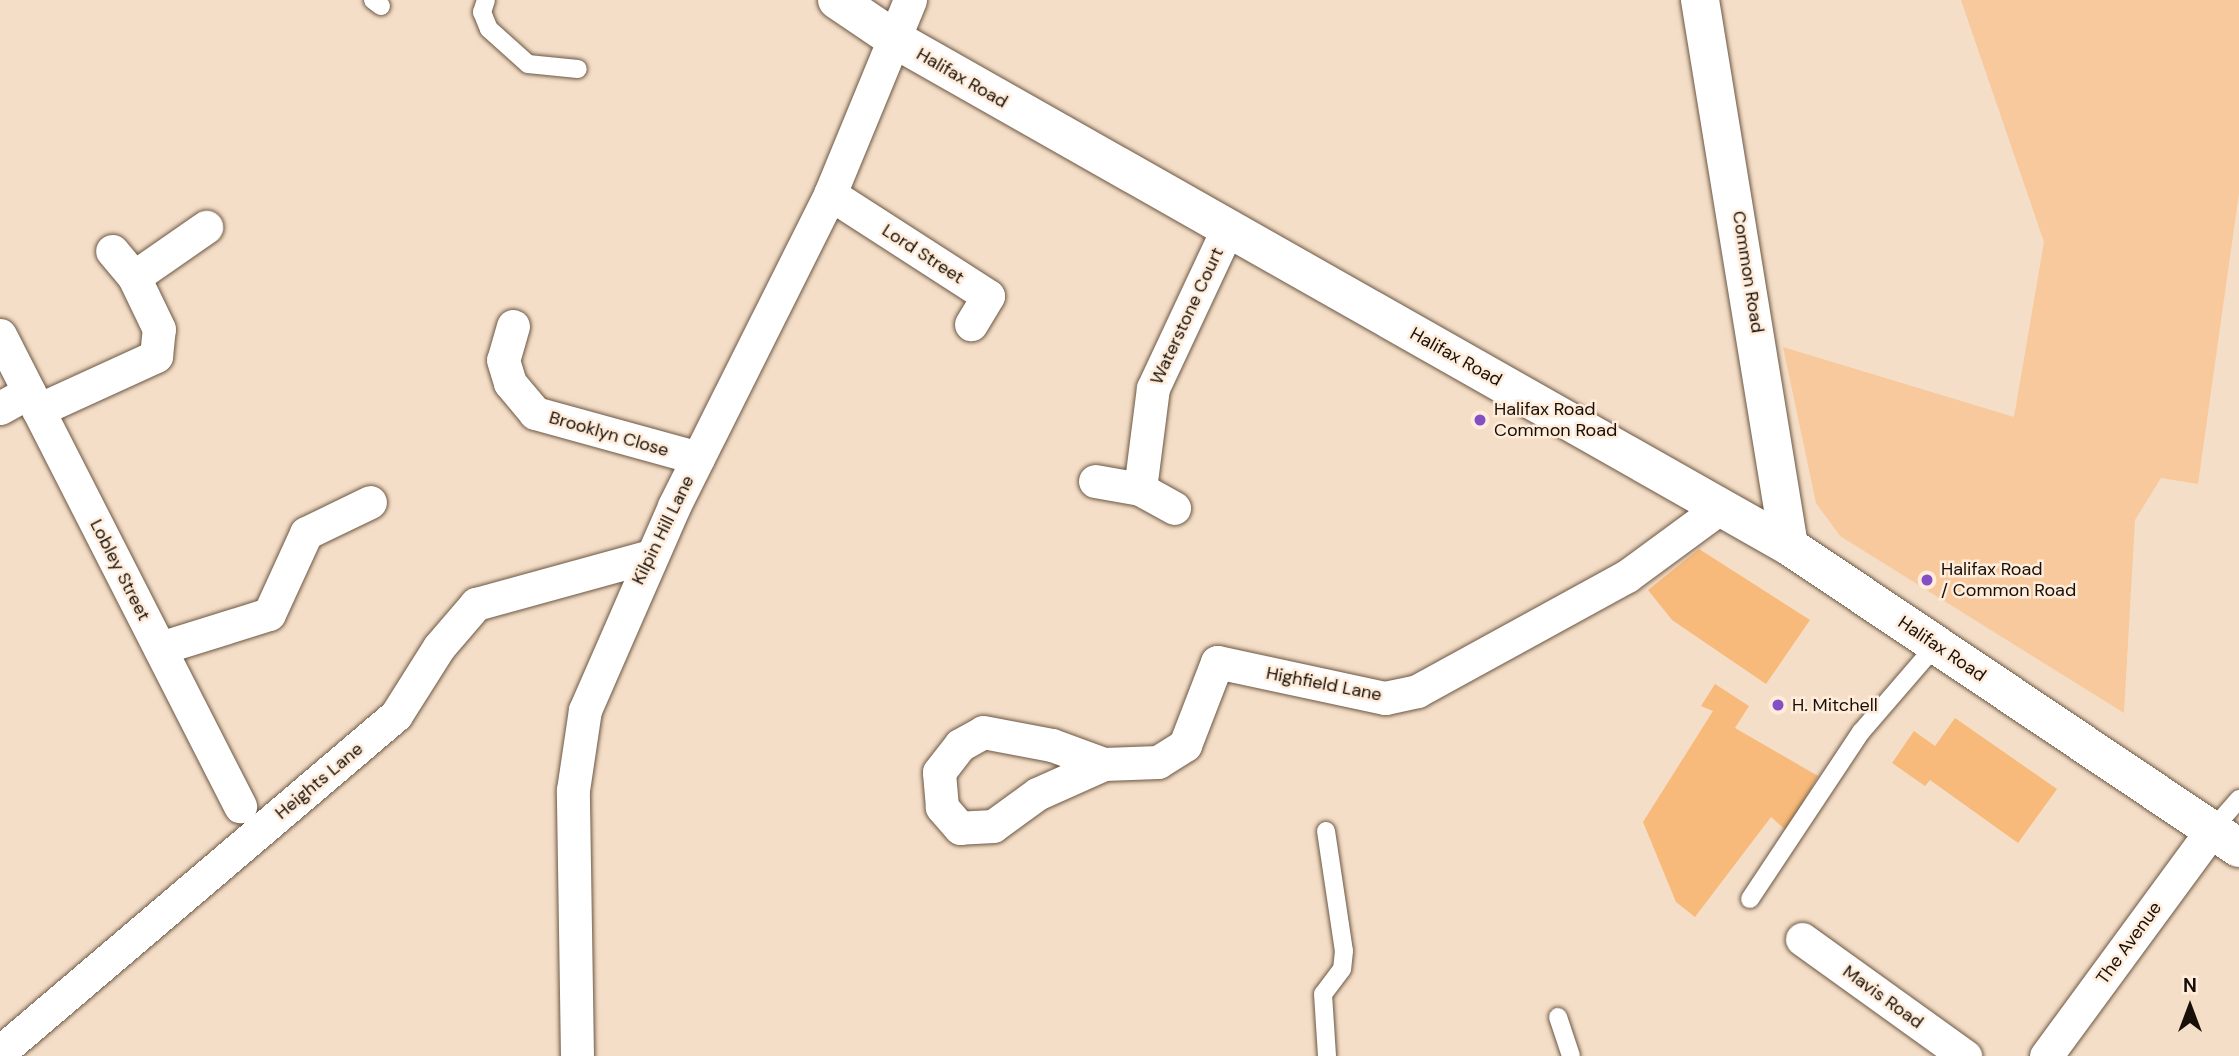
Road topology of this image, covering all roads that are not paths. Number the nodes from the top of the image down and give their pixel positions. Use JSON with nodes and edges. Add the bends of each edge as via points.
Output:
{"nodes":[{"id":1,"x":486,"y":0,"type":"edge"},
{"id":2,"x":837,"y":0,"type":"edge"},
{"id":3,"x":910,"y":0,"type":"edge"},
{"id":4,"x":1700,"y":0,"type":"edge"},
{"id":5,"x":896,"y":40,"type":"junction"},
{"id":6,"x":578,"y":69,"type":"dead end"},
{"id":7,"x":830,"y":194,"type":"junction"},
{"id":8,"x":206,"y":227,"type":"dead end"},
{"id":9,"x":1228,"y":228,"type":"junction"},
{"id":10,"x":112,"y":251,"type":"dead end"},
{"id":11,"x":134,"y":276,"type":"junction"},
{"id":12,"x":971,"y":324,"type":"dead end"},
{"id":13,"x":513,"y":326,"type":"dead end"},
{"id":14,"x":0,"y":335,"type":"edge"},
{"id":15,"x":34,"y":401,"type":"junction"},
{"id":16,"x":0,"y":408,"type":"edge"},
{"id":17,"x":698,"y":458,"type":"junction"},
{"id":18,"x":1095,"y":481,"type":"dead end"},
{"id":19,"x":1140,"y":489,"type":"junction"},
{"id":20,"x":370,"y":502,"type":"dead end"},
{"id":21,"x":1721,"y":507,"type":"junction"},
{"id":22,"x":1174,"y":508,"type":"dead end"},
{"id":23,"x":1789,"y":546,"type":"junction"},
{"id":24,"x":650,"y":556,"type":"junction"},
{"id":25,"x":1936,"y":645,"type":"junction"},
{"id":26,"x":160,"y":648,"type":"junction"},
{"id":27,"x":1104,"y":764,"type":"dead end"},
{"id":28,"x":2239,"y":799,"type":"edge"},
{"id":29,"x":240,"y":806,"type":"dead end"},
{"id":30,"x":1326,"y":831,"type":"dead end"},
{"id":31,"x":2225,"y":839,"type":"edge"},
{"id":32,"x":1750,"y":899,"type":"dead end"},
{"id":33,"x":1802,"y":939,"type":"dead end"},
{"id":34,"x":1558,"y":1017,"type":"dead end"},
{"id":35,"x":0,"y":1052,"type":"edge"},
{"id":36,"x":577,"y":1056,"type":"edge"},
{"id":37,"x":1327,"y":1056,"type":"edge"},
{"id":38,"x":1571,"y":1056,"type":"edge"},
{"id":39,"x":1965,"y":1056,"type":"edge"},
{"id":40,"x":2046,"y":1056,"type":"edge"}],
"edges":[{"from":1,"to":6,"type":"lane","via":[[482,12],[489,29],[528,64]]},
{"from":2,"to":5,"type":"main road","name":"Halifax Road"},
{"from":3,"to":5,"type":"street","name":"Kilpin Hill Lane"},
{"from":4,"to":23,"type":"main road","name":"Common Road"},
{"from":5,"to":7,"type":"street","name":"Kilpin Hill Lane"},
{"from":5,"to":9,"type":"main road","name":"Halifax Road"},
{"from":7,"to":12,"type":"street","name":"Lord Street","via":[[988,296]]},
{"from":7,"to":17,"type":"street","name":"Kilpin Hill Lane"},
{"from":8,"to":11,"type":"street"},
{"from":9,"to":19,"type":"street","name":"Waterstone Court","via":[[1153,388]]},
{"from":9,"to":21,"type":"main road","name":"Halifax Road"},
{"from":10,"to":11,"type":"street"},
{"from":11,"to":15,"type":"street","via":[[159,329],[156,356]]},
{"from":13,"to":17,"type":"street","name":"Brooklyn Close","via":[[503,360],[510,383],[535,413]]},
{"from":14,"to":15,"type":"street","name":"Lobley Street"},
{"from":15,"to":16,"type":"street"},
{"from":15,"to":26,"type":"street","name":"Lobley Street"},
{"from":17,"to":24,"type":"street","name":"Kilpin Hill Lane"},
{"from":18,"to":19,"type":"street"},
{"from":19,"to":22,"type":"street"},
{"from":20,"to":26,"type":"street","via":[[306,533],[269,614]]},
{"from":21,"to":23,"type":"main road","name":"Halifax Road"},
{"from":21,"to":27,"type":"street","name":"Highfield Lane","via":[[1627,576],[1456,664],[1417,691],[1385,698],[1217,662],[1185,745],[1158,762]]},
{"from":23,"to":25,"type":"main road","name":"Halifax Road"},
{"from":24,"to":35,"type":"street","name":"Heights Lane","via":[[476,604],[439,647],[396,715]]},
{"from":24,"to":36,"type":"street","name":"Kilpin Hill Lane","via":[[586,710],[573,790]]},
{"from":25,"to":31,"type":"main road","name":"Halifax Road"},
{"from":25,"to":32,"type":"lane","via":[[1861,732]]},
{"from":26,"to":29,"type":"street","name":"Lobley Street"},
{"from":28,"to":31,"type":"lane"},
{"from":30,"to":37,"type":"lane","via":[[1344,951],[1342,969],[1323,994]]},
{"from":31,"to":40,"type":"street","name":"The Avenue"},
{"from":33,"to":39,"type":"street","name":"Mavis Road"},
{"from":34,"to":38,"type":"lane"}]}
